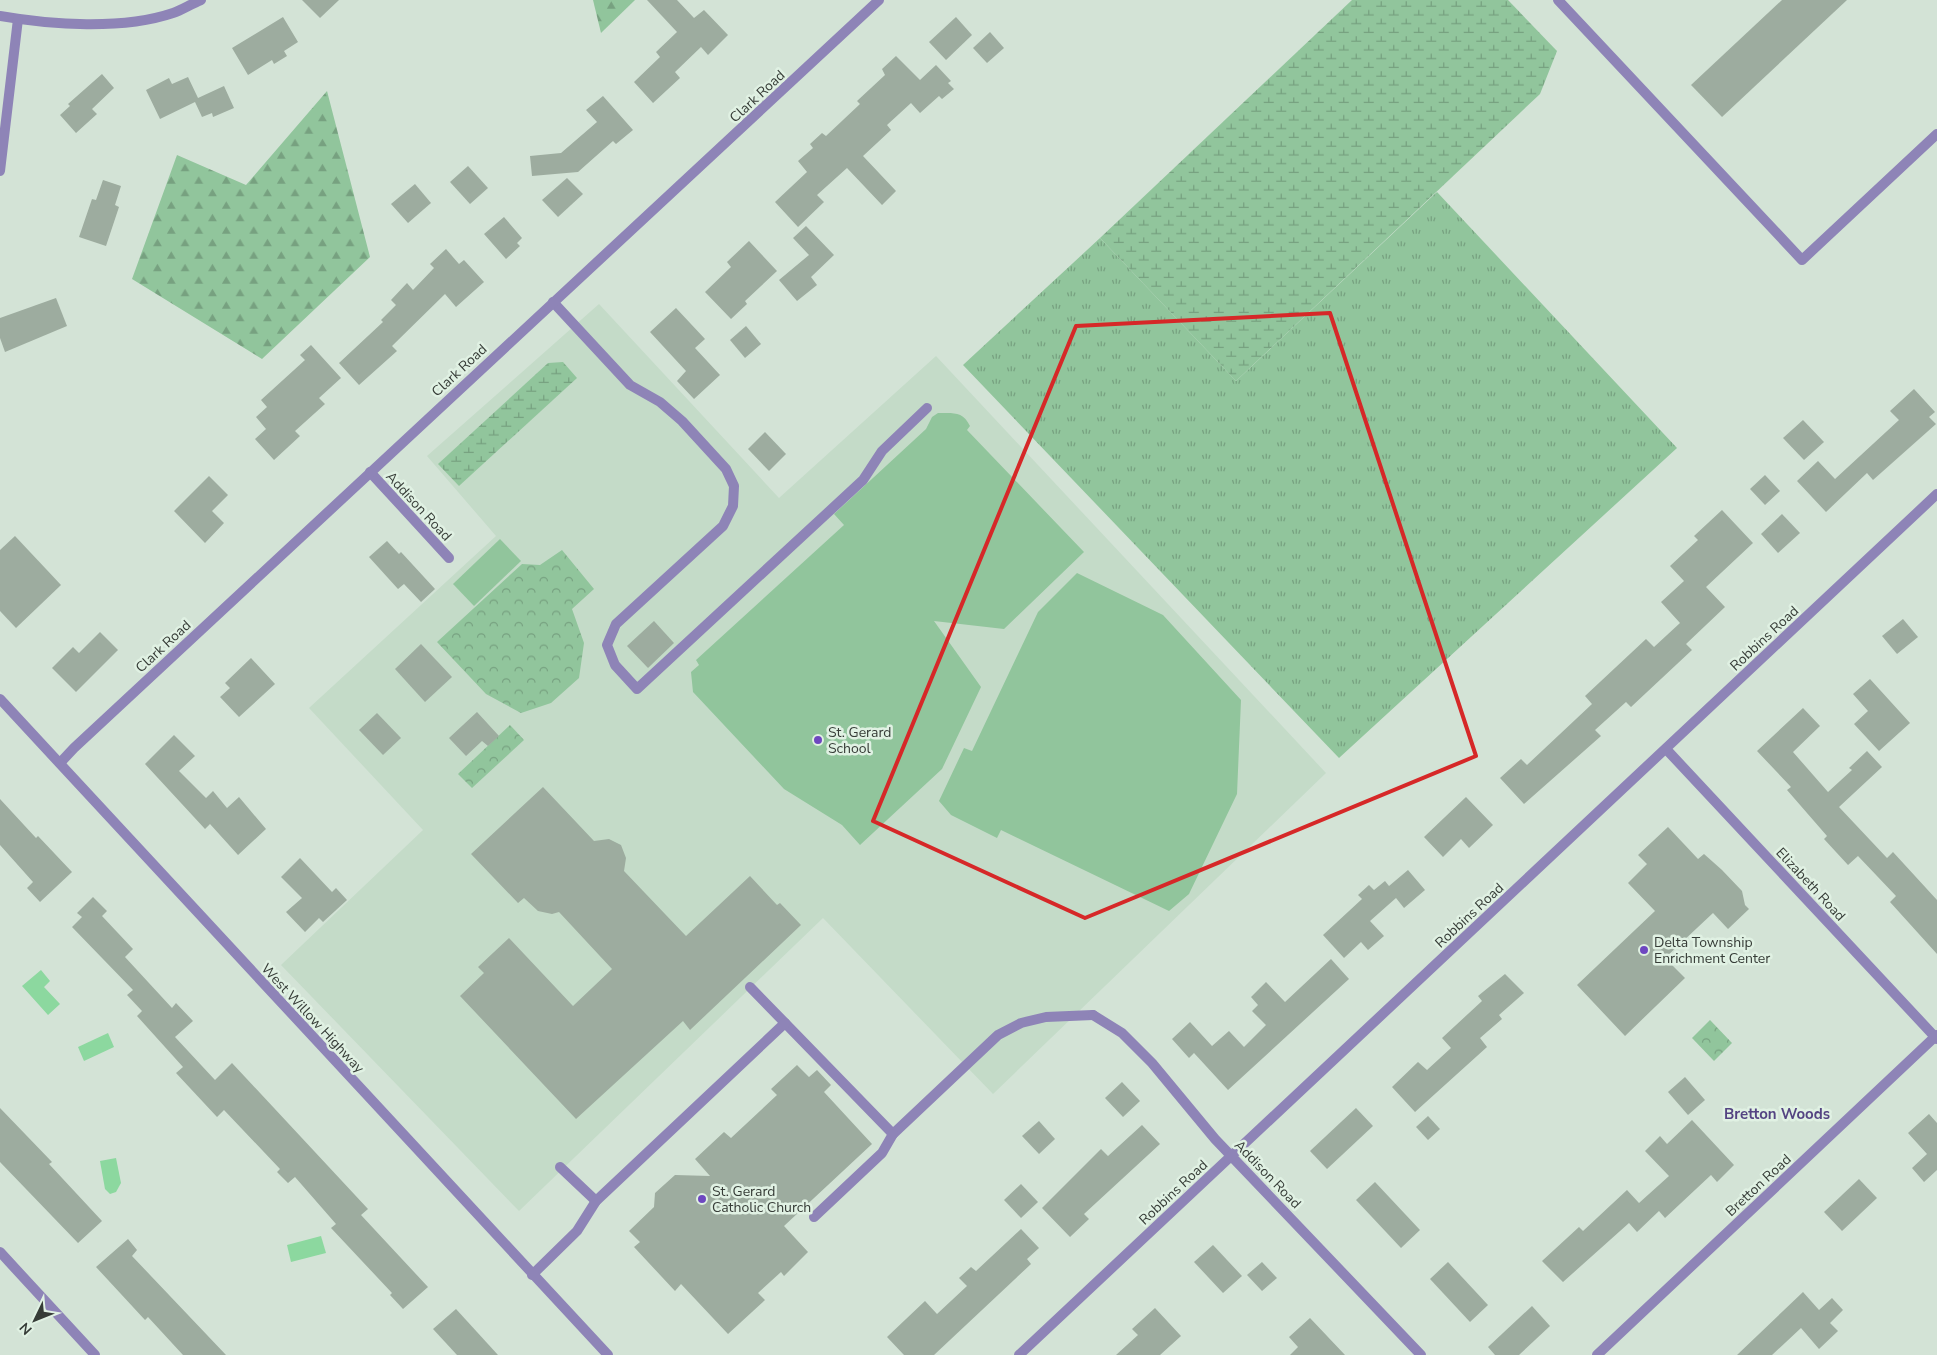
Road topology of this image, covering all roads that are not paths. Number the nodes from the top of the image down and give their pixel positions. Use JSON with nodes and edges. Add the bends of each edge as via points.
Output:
{"nodes":[{"id":1,"x":201,"y":0,"type":"edge"},
{"id":2,"x":879,"y":0,"type":"edge"},
{"id":3,"x":1558,"y":0,"type":"edge"},
{"id":4,"x":0,"y":16,"type":"edge"},
{"id":5,"x":18,"y":19,"type":"junction"},
{"id":6,"x":1937,"y":134,"type":"edge"},
{"id":7,"x":0,"y":171,"type":"edge"},
{"id":8,"x":553,"y":302,"type":"junction"},
{"id":9,"x":927,"y":408,"type":"dead end"},
{"id":10,"x":370,"y":472,"type":"junction"},
{"id":11,"x":1937,"y":494,"type":"edge"},
{"id":12,"x":449,"y":558,"type":"dead end"},
{"id":13,"x":0,"y":699,"type":"edge"},
{"id":14,"x":1666,"y":749,"type":"junction"},
{"id":15,"x":60,"y":763,"type":"junction"},
{"id":16,"x":750,"y":987,"type":"dead end"},
{"id":17,"x":785,"y":1023,"type":"junction"},
{"id":18,"x":1936,"y":1037,"type":"edge"},
{"id":19,"x":893,"y":1134,"type":"junction"},
{"id":20,"x":1232,"y":1156,"type":"junction"},
{"id":21,"x":560,"y":1167,"type":"dead end"},
{"id":22,"x":596,"y":1201,"type":"junction"},
{"id":23,"x":814,"y":1217,"type":"dead end"},
{"id":24,"x":0,"y":1252,"type":"edge"},
{"id":25,"x":532,"y":1275,"type":"junction"},
{"id":26,"x":95,"y":1355,"type":"edge"},
{"id":27,"x":608,"y":1355,"type":"edge"},
{"id":28,"x":1019,"y":1355,"type":"edge"},
{"id":29,"x":1421,"y":1355,"type":"edge"},
{"id":30,"x":1597,"y":1355,"type":"edge"}],
"edges":[{"from":1,"to":5,"type":"street","via":[[173,13],[118,22]]},
{"from":2,"to":8,"type":"street","name":"Clark Road"},
{"from":3,"to":6,"type":"street","via":[[1802,260]]},
{"from":4,"to":5,"type":"street"},
{"from":5,"to":7,"type":"street"},
{"from":8,"to":9,"type":"street","via":[[630,385],[660,402],[682,421],[726,469],[734,486],[733,506],[723,526],[616,624],[607,645],[615,666],[637,688],[863,480],[882,451]]},
{"from":8,"to":10,"type":"street","name":"Clark Road"},
{"from":10,"to":12,"type":"street","name":"Addison Road"},
{"from":10,"to":15,"type":"street","name":"Clark Road"},
{"from":11,"to":14,"type":"street","name":"Robbins Road"},
{"from":13,"to":15,"type":"street","name":"West Willow Highway"},
{"from":14,"to":18,"type":"street","name":"Elizabeth Road"},
{"from":14,"to":20,"type":"street","name":"Robbins Road"},
{"from":15,"to":25,"type":"street","name":"West Willow Highway"},
{"from":16,"to":17,"type":"street"},
{"from":17,"to":19,"type":"street"},
{"from":17,"to":22,"type":"street"},
{"from":18,"to":30,"type":"street","name":"Bretton Road"},
{"from":19,"to":20,"type":"street","name":"Addison Road","via":[[998,1035],[1021,1023],[1046,1017],[1093,1015],[1122,1033],[1152,1063]]},
{"from":19,"to":23,"type":"street","via":[[882,1153]]},
{"from":20,"to":28,"type":"street","name":"Robbins Road"},
{"from":20,"to":29,"type":"street","name":"Addison Road"},
{"from":21,"to":22,"type":"street"},
{"from":22,"to":25,"type":"street","via":[[577,1231]]},
{"from":24,"to":26,"type":"street"},
{"from":25,"to":27,"type":"street","name":"West Willow Highway"}]}
